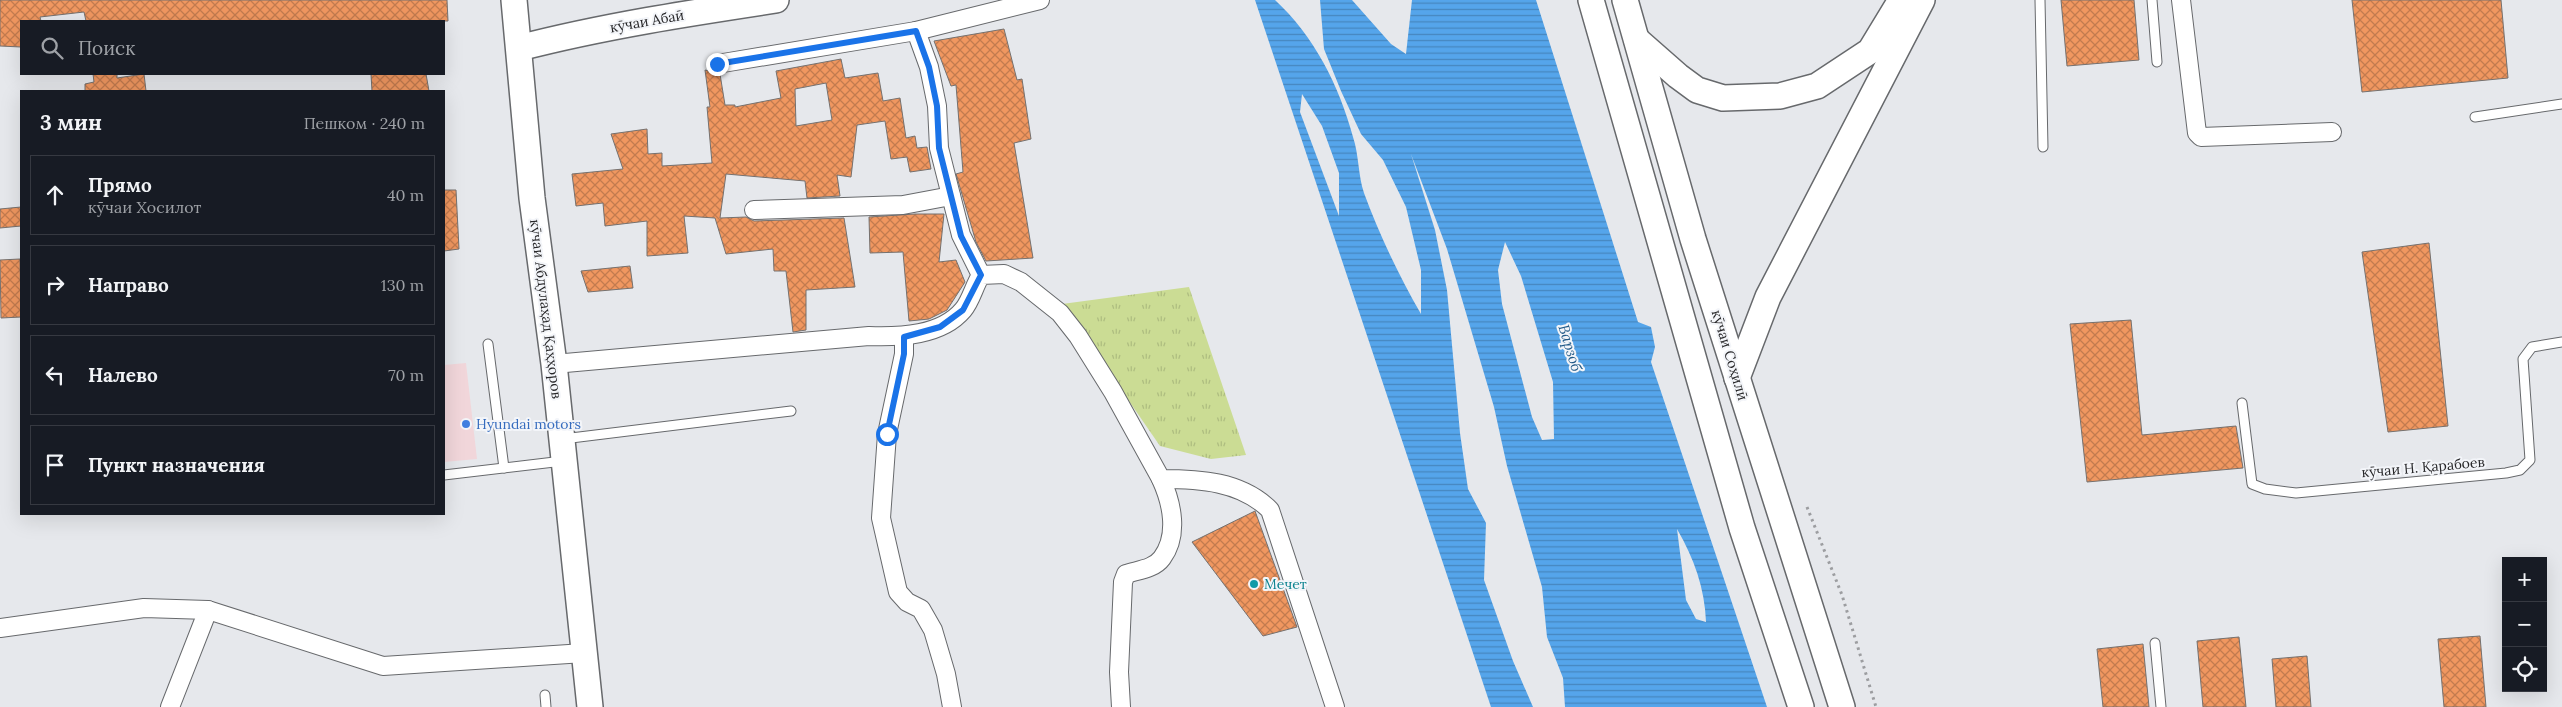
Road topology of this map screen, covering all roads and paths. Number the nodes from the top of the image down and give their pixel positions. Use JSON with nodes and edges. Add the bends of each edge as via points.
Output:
{"nodes":[{"id":1,"x":514,"y":0,"type":"edge"},
{"id":2,"x":776,"y":0,"type":"edge"},
{"id":3,"x":1040,"y":0,"type":"edge"},
{"id":4,"x":1591,"y":0,"type":"edge"},
{"id":5,"x":1625,"y":0,"type":"edge"},
{"id":6,"x":1901,"y":0,"type":"edge"},
{"id":7,"x":1922,"y":0,"type":"edge"},
{"id":8,"x":2040,"y":0,"type":"edge"},
{"id":9,"x":2152,"y":0,"type":"edge"},
{"id":10,"x":2181,"y":0,"type":"edge"},
{"id":11,"x":916,"y":31,"type":"junction"},
{"id":12,"x":1637,"y":40,"type":"junction"},
{"id":13,"x":519,"y":48,"type":"junction"},
{"id":14,"x":2157,"y":62,"type":"dead end"},
{"id":15,"x":717,"y":64,"type":"dead end"},
{"id":16,"x":2562,"y":104,"type":"edge"},
{"id":17,"x":2475,"y":117,"type":"dead end"},
{"id":18,"x":2332,"y":132,"type":"dead end"},
{"id":19,"x":2043,"y":146,"type":"dead end"},
{"id":20,"x":950,"y":196,"type":"junction"},
{"id":21,"x":754,"y":210,"type":"dead end"},
{"id":22,"x":981,"y":275,"type":"junction"},
{"id":23,"x":904,"y":337,"type":"junction"},
{"id":24,"x":2562,"y":342,"type":"edge"},
{"id":25,"x":488,"y":344,"type":"dead end"},
{"id":26,"x":554,"y":364,"type":"junction"},
{"id":27,"x":1737,"y":378,"type":"junction"},
{"id":28,"x":2242,"y":403,"type":"dead end"},
{"id":29,"x":791,"y":411,"type":"dead end"},
{"id":30,"x":563,"y":450,"type":"junction"},
{"id":31,"x":504,"y":468,"type":"junction"},
{"id":32,"x":445,"y":474,"type":"edge"},
{"id":33,"x":1161,"y":479,"type":"junction"},
{"id":34,"x":1807,"y":507,"type":"dead end"},
{"id":35,"x":208,"y":610,"type":"junction"},
{"id":36,"x":0,"y":628,"type":"edge"},
{"id":37,"x":2155,"y":643,"type":"dead end"},
{"id":38,"x":584,"y":653,"type":"junction"},
{"id":39,"x":545,"y":696,"type":"dead end"},
{"id":40,"x":170,"y":707,"type":"edge"},
{"id":41,"x":546,"y":707,"type":"edge"},
{"id":42,"x":590,"y":707,"type":"edge"},
{"id":43,"x":952,"y":707,"type":"edge"},
{"id":44,"x":1121,"y":707,"type":"edge"},
{"id":45,"x":1335,"y":707,"type":"edge"},
{"id":46,"x":1801,"y":707,"type":"edge"},
{"id":47,"x":1842,"y":707,"type":"edge"},
{"id":48,"x":1876,"y":707,"type":"edge"},
{"id":49,"x":2161,"y":707,"type":"edge"}],
"edges":[{"from":1,"to":13,"type":"main road","name":"кӯчаи Абдулаҳад Қаҳҳоров"},
{"from":2,"to":13,"type":"main road","name":"кӯчаи Абаӣ","via":[[639,21]]},
{"from":3,"to":11,"type":"street"},
{"from":4,"to":46,"type":"main road","via":[[1742,528]]},
{"from":5,"to":12,"type":"main road","name":"кӯчаи Соҳилӣ"},
{"from":6,"to":12,"type":"main road","via":[[1870,51],[1817,86],[1780,96],[1723,98],[1697,90]]},
{"from":7,"to":27,"type":"main road","via":[[1768,297]]},
{"from":8,"to":19,"type":"lane"},
{"from":9,"to":14,"type":"lane"},
{"from":10,"to":18,"type":"street","via":[[2197,134],[2201,137]]},
{"from":11,"to":15,"type":"street"},
{"from":11,"to":20,"type":"street","via":[[929,67],[937,106],[939,148]]},
{"from":12,"to":27,"type":"main road","name":"кӯчаи Соҳилӣ","via":[[1678,188]]},
{"from":13,"to":26,"type":"main road","name":"кӯчаи Абдулаҳад Қаҳҳоров","via":[[532,198]]},
{"from":16,"to":17,"type":"lane"},
{"from":20,"to":21,"type":"street","via":[[902,205]]},
{"from":20,"to":22,"type":"street","via":[[961,236]]},
{"from":22,"to":23,"type":"street","via":[[963,310],[940,327]]},
{"from":22,"to":33,"type":"street","via":[[1004,274],[1020,282],[1060,313],[1113,392]]},
{"from":23,"to":26,"type":"street","via":[[869,336]]},
{"from":23,"to":43,"type":"street","via":[[904,354],[887,434],[881,518],[898,592],[907,602],[921,609],[933,630]]},
{"from":24,"to":28,"type":"lane","name":"кӯчаи Н. Қарабоев","via":[[2532,347],[2522,359],[2530,460],[2520,470],[2506,473],[2296,493],[2266,489],[2252,484]]},
{"from":25,"to":31,"type":"lane"},
{"from":26,"to":30,"type":"main road","name":"кӯчаи Абдулаҳад Қаҳҳоров"},
{"from":27,"to":47,"type":"main road","name":"кӯчаи Соҳилӣ"},
{"from":29,"to":30,"type":"lane"},
{"from":30,"to":31,"type":"lane"},
{"from":30,"to":38,"type":"main road","name":"кӯчаи Абдулаҳад Қаҳҳоров"},
{"from":31,"to":32,"type":"lane"},
{"from":33,"to":44,"type":"street","via":[[1170,498],[1172,529],[1162,559],[1145,569],[1126,574],[1123,582],[1119,672]]},
{"from":33,"to":45,"type":"street","via":[[1201,479],[1257,497],[1270,510]]},
{"from":34,"to":48,"type":"path","via":[[1842,596]]},
{"from":35,"to":36,"type":"street","via":[[144,608]]},
{"from":35,"to":38,"type":"street","via":[[383,666]]},
{"from":35,"to":40,"type":"street"},
{"from":37,"to":49,"type":"lane"},
{"from":38,"to":42,"type":"main road","name":"кӯчаи Абдулаҳад Қаҳҳоров"},
{"from":39,"to":41,"type":"lane"}]}
